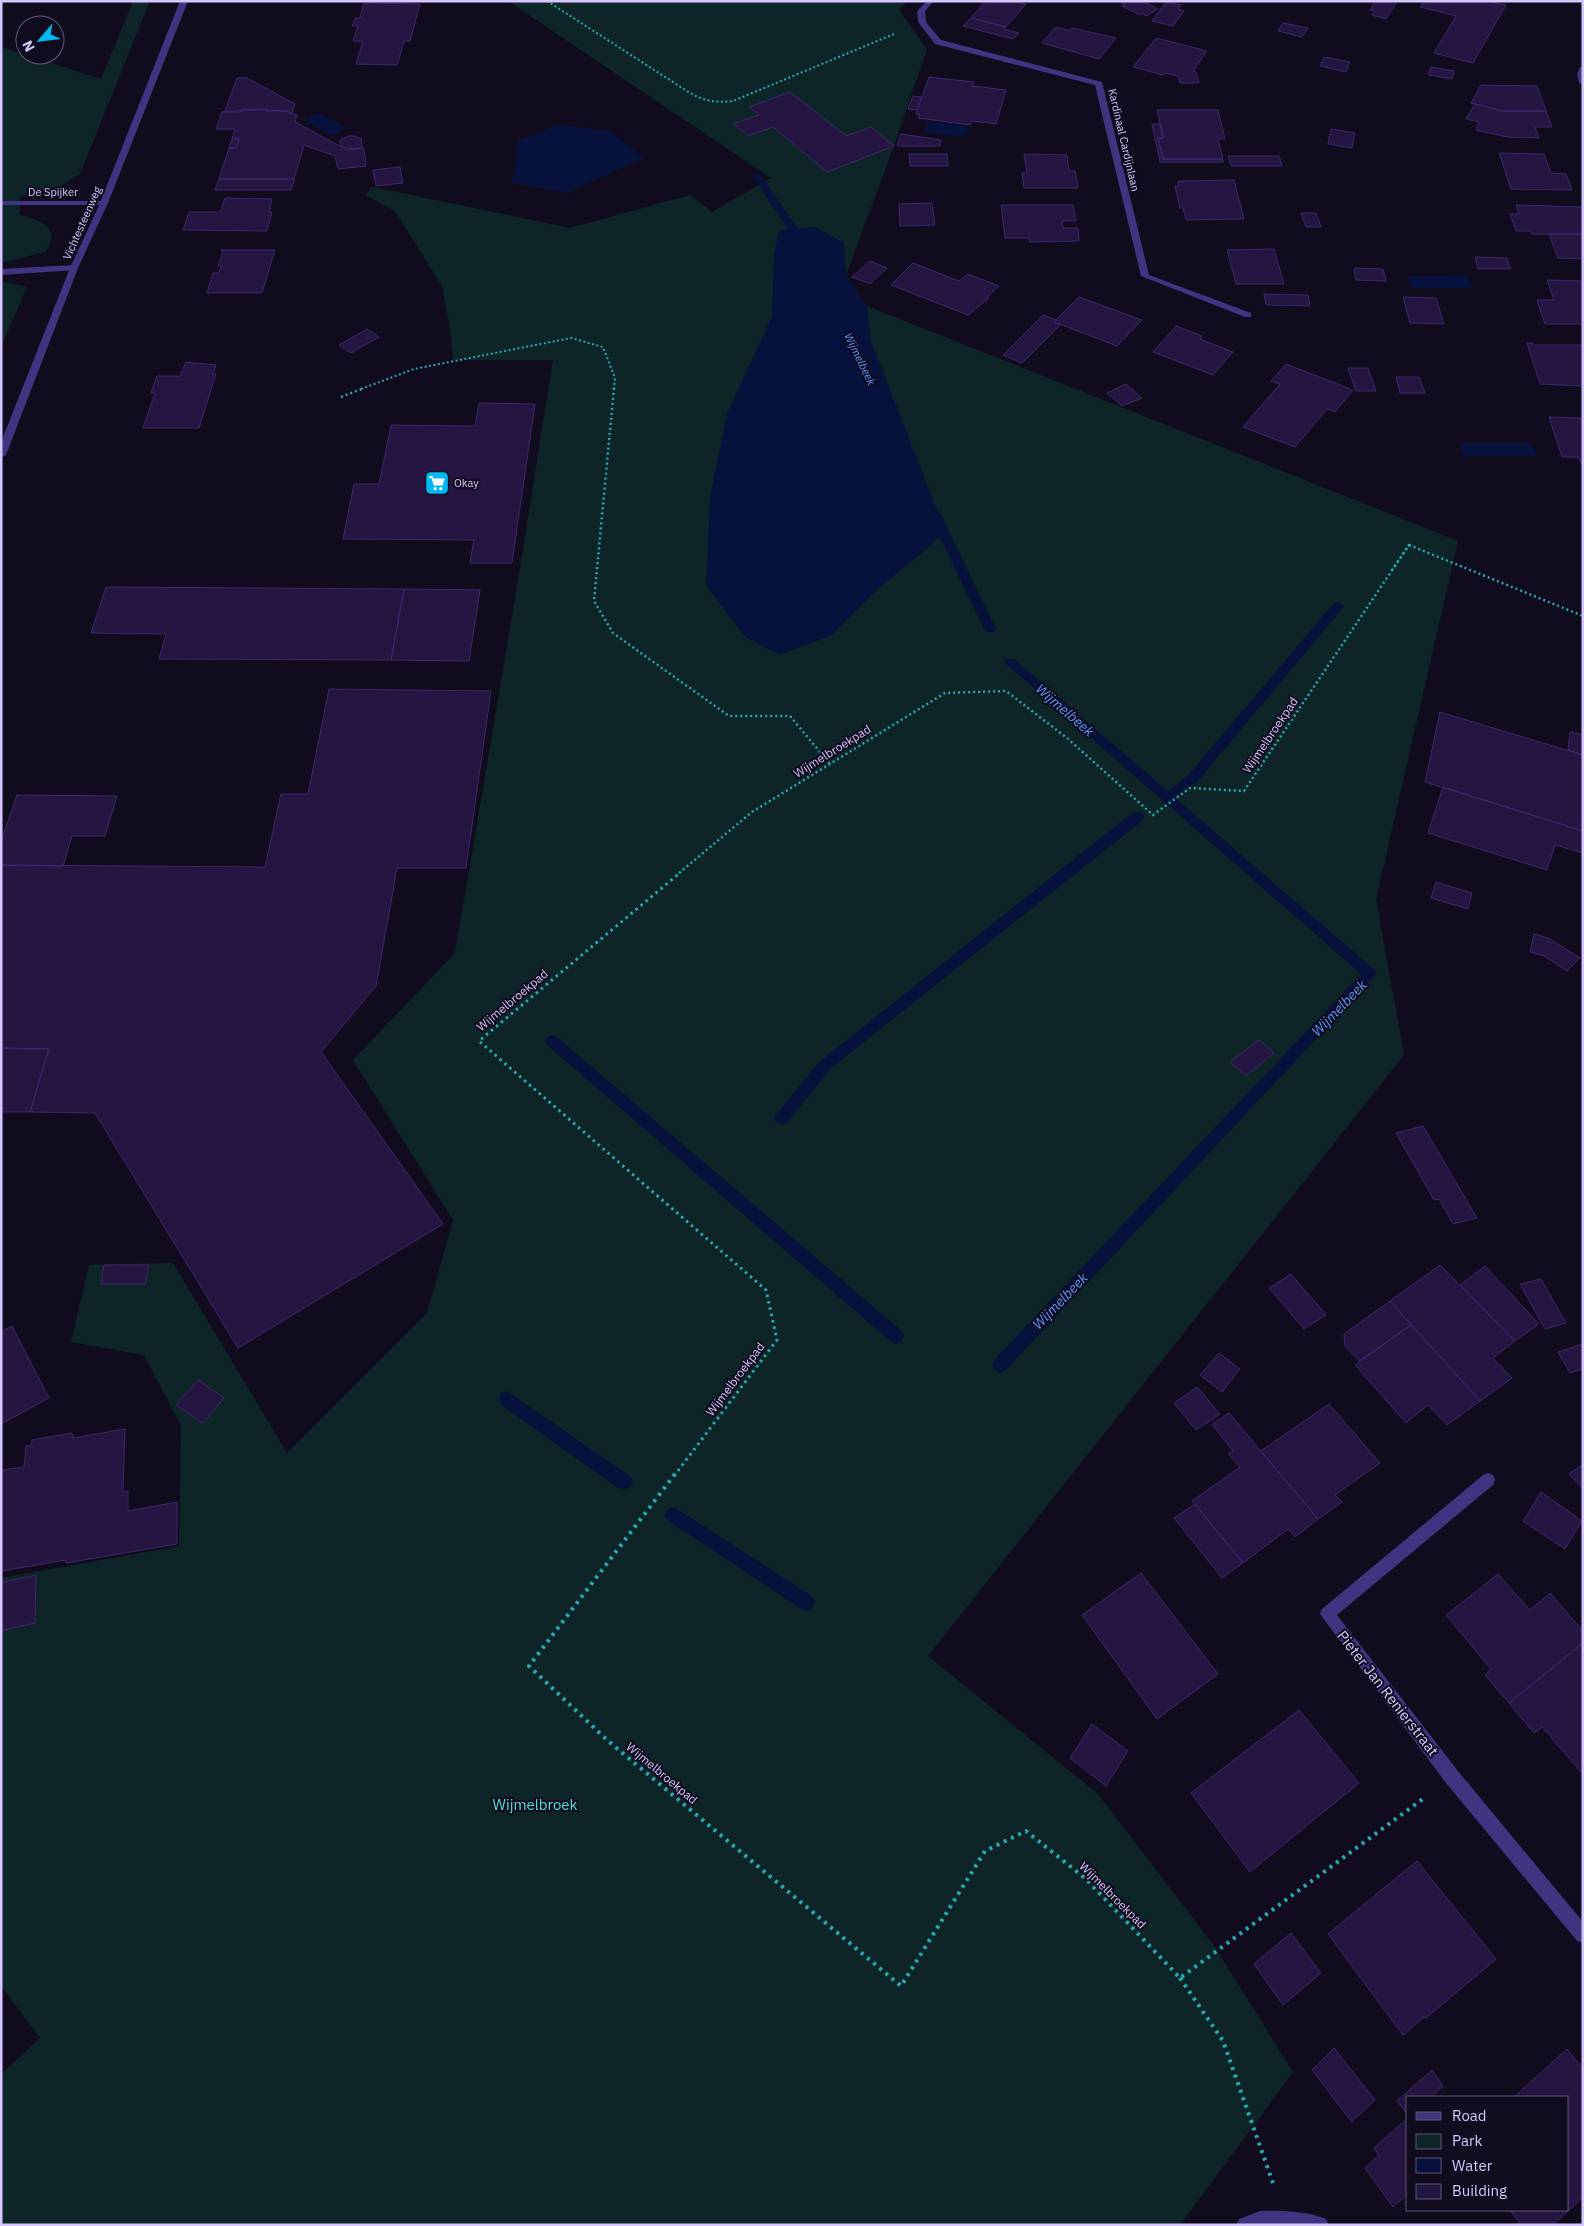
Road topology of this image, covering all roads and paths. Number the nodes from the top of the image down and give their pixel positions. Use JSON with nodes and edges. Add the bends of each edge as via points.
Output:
{"nodes":[{"id":1,"x":184,"y":1,"type":"edge"},
{"id":2,"x":547,"y":1,"type":"edge"},
{"id":3,"x":931,"y":1,"type":"edge"},
{"id":4,"x":922,"y":22,"type":"junction"},
{"id":5,"x":1,"y":203,"type":"edge"},
{"id":6,"x":104,"y":203,"type":"junction"},
{"id":7,"x":74,"y":268,"type":"junction"},
{"id":8,"x":1,"y":272,"type":"edge"},
{"id":9,"x":1248,"y":315,"type":"dead end"},
{"id":10,"x":340,"y":396,"type":"dead end"},
{"id":11,"x":1,"y":455,"type":"edge"},
{"id":12,"x":1410,"y":545,"type":"junction"},
{"id":13,"x":1392,"y":570,"type":"dead end"},
{"id":14,"x":1583,"y":616,"type":"edge"},
{"id":15,"x":830,"y":764,"type":"junction"},
{"id":16,"x":1488,"y":1480,"type":"dead end"},
{"id":17,"x":1452,"y":1777,"type":"junction"},
{"id":18,"x":1583,"y":1935,"type":"edge"},
{"id":19,"x":1180,"y":1978,"type":"junction"},
{"id":20,"x":1287,"y":2220,"type":"junction"},
{"id":21,"x":1245,"y":2225,"type":"edge"},
{"id":22,"x":1320,"y":2225,"type":"edge"}],
"edges":[{"from":1,"to":6,"type":"street","name":"Vichtesteenweg"},
{"from":2,"to":4,"type":"path","via":[[690,93],[717,103],[732,102]]},
{"from":3,"to":4,"type":"street","via":[[921,10]]},
{"from":4,"to":9,"type":"street","name":"Kardinaal Cardijnlaan","via":[[938,42],[1099,84],[1145,276]]},
{"from":5,"to":6,"type":"street","name":"De Spijker"},
{"from":6,"to":7,"type":"street","name":"Vichtesteenweg"},
{"from":7,"to":8,"type":"street"},
{"from":7,"to":11,"type":"street","name":"Vichtesteenweg"},
{"from":10,"to":15,"type":"path","via":[[414,369],[571,338],[603,347],[615,378],[594,601],[613,633],[729,716],[790,716]]},
{"from":12,"to":13,"type":"path"},
{"from":12,"to":14,"type":"path"},
{"from":12,"to":15,"type":"path","name":"Wijmelbroekpad","via":[[1244,791],[1190,788],[1153,815],[1067,738],[1006,691],[945,693]]},
{"from":15,"to":19,"type":"path","name":"Wijmelbroekpad","via":[[752,812],[478,1041],[766,1290],[777,1340],[529,1666],[607,1740],[901,1986],[985,1851],[1026,1831],[1086,1879]]},
{"from":16,"to":17,"type":"street","name":"Pieter Jan Renierstraat","via":[[1327,1614]]},
{"from":17,"to":18,"type":"street","name":"Pieter Jan Renierstraat"},
{"from":17,"to":19,"type":"path"},
{"from":19,"to":20,"type":"path","via":[[1223,2041]]},
{"from":20,"to":21,"type":"street","via":[[1250,2221]]},
{"from":20,"to":22,"type":"street"}]}
